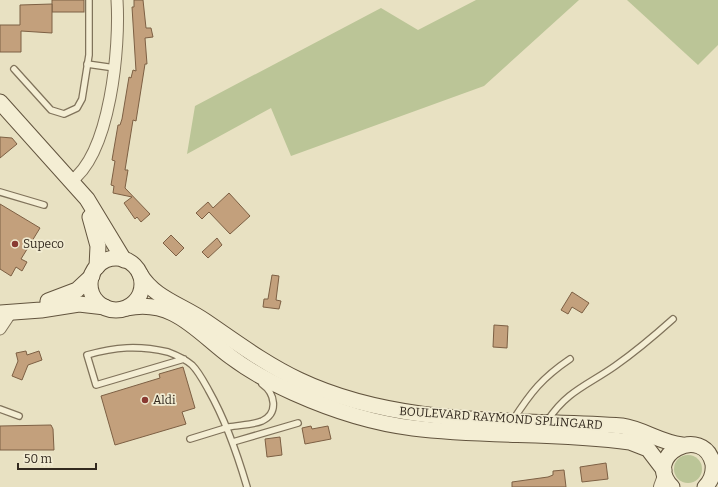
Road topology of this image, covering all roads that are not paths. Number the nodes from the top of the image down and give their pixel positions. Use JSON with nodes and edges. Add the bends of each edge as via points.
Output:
{"nodes":[{"id":1,"x":90,"y":0,"type":"edge"},
{"id":2,"x":117,"y":0,"type":"edge"},
{"id":3,"x":88,"y":64,"type":"junction"},
{"id":4,"x":115,"y":68,"type":"junction"},
{"id":5,"x":14,"y":69,"type":"dead end"},
{"id":6,"x":0,"y":102,"type":"edge"},
{"id":7,"x":70,"y":182,"type":"junction"},
{"id":8,"x":0,"y":192,"type":"edge"},
{"id":9,"x":44,"y":205,"type":"dead end"},
{"id":10,"x":124,"y":260,"type":"junction"},
{"id":11,"x":94,"y":272,"type":"junction"},
{"id":12,"x":140,"y":274,"type":"junction"},
{"id":13,"x":105,"y":307,"type":"junction"},
{"id":14,"x":127,"y":308,"type":"junction"},
{"id":15,"x":6,"y":312,"type":"edge"},
{"id":16,"x":673,"y":319,"type":"dead end"},
{"id":17,"x":0,"y":329,"type":"edge"},
{"id":18,"x":184,"y":359,"type":"junction"},
{"id":19,"x":570,"y":359,"type":"dead end"},
{"id":20,"x":245,"y":368,"type":"junction"},
{"id":21,"x":0,"y":409,"type":"edge"},
{"id":22,"x":19,"y":416,"type":"dead end"},
{"id":23,"x":547,"y":422,"type":"junction"},
{"id":24,"x":298,"y":423,"type":"dead end"},
{"id":25,"x":512,"y":427,"type":"junction"},
{"id":26,"x":228,"y":428,"type":"junction"},
{"id":27,"x":190,"y":439,"type":"dead end"},
{"id":28,"x":233,"y":442,"type":"junction"},
{"id":29,"x":682,"y":445,"type":"junction"},
{"id":30,"x":715,"y":461,"type":"edge"},
{"id":31,"x":665,"y":480,"type":"edge"},
{"id":32,"x":710,"y":484,"type":"edge"},
{"id":33,"x":247,"y":487,"type":"edge"}],
"edges":[{"from":1,"to":3,"type":"lane"},
{"from":2,"to":4,"type":"street","via":[[118,36]]},
{"from":3,"to":4,"type":"lane"},
{"from":3,"to":5,"type":"lane","via":[[80,104],[64,114],[47,107]]},
{"from":4,"to":7,"type":"street","via":[[96,146],[84,169]]},
{"from":6,"to":7,"type":"main road"},
{"from":7,"to":10,"type":"main road","via":[[90,204]]},
{"from":7,"to":11,"type":"main road","via":[[94,225],[99,251]]},
{"from":8,"to":9,"type":"lane"},
{"from":10,"to":11,"type":"main road","via":[[108,260]]},
{"from":10,"to":12,"type":"main road","via":[[134,266]]},
{"from":11,"to":13,"type":"main road","via":[[92,293]]},
{"from":11,"to":15,"type":"main road","via":[[77,290]]},
{"from":12,"to":14,"type":"main road","via":[[140,293],[134,303]]},
{"from":12,"to":20,"type":"main road","name":"BOULEVARD RAYMOND SPLINGARD","via":[[146,284],[159,295],[193,313]]},
{"from":13,"to":14,"type":"main road","via":[[114,310]]},
{"from":13,"to":15,"type":"main road","via":[[79,304]]},
{"from":14,"to":20,"type":"main road","name":"BOULEVARD RAYMOND SPLINGARD","via":[[146,305],[172,313],[191,323]]},
{"from":15,"to":17,"type":"street"},
{"from":16,"to":23,"type":"lane","via":[[613,367],[577,389],[558,406]]},
{"from":18,"to":18,"type":"lane","via":[[162,350],[131,347],[114,348],[87,355],[96,385]]},
{"from":18,"to":26,"type":"lane","via":[[196,370]]},
{"from":19,"to":25,"type":"lane","via":[[549,374],[531,392]]},
{"from":20,"to":25,"type":"main road","name":"BOULEVARD RAYMOND SPLINGARD","via":[[314,402],[364,419],[413,428]]},
{"from":20,"to":26,"type":"lane","via":[[271,392],[274,398],[272,412],[262,421]]},
{"from":21,"to":22,"type":"lane"},
{"from":23,"to":25,"type":"main road","name":"BOULEVARD RAYMOND SPLINGARD"},
{"from":23,"to":29,"type":"main road","name":"BOULEVARD RAYMOND SPLINGARD","via":[[625,427],[663,442]]},
{"from":24,"to":28,"type":"lane"},
{"from":25,"to":31,"type":"main road","name":"BOULEVARD RAYMOND SPLINGARD","via":[[633,442],[651,452]]},
{"from":26,"to":27,"type":"lane"},
{"from":26,"to":28,"type":"lane"},
{"from":28,"to":33,"type":"lane"},
{"from":29,"to":30,"type":"main road","name":"BOULEVARD RAYMOND SPLINGARD","via":[[699,447]]},
{"from":29,"to":31,"type":"main road","via":[[668,456]]},
{"from":30,"to":32,"type":"main road"}]}
